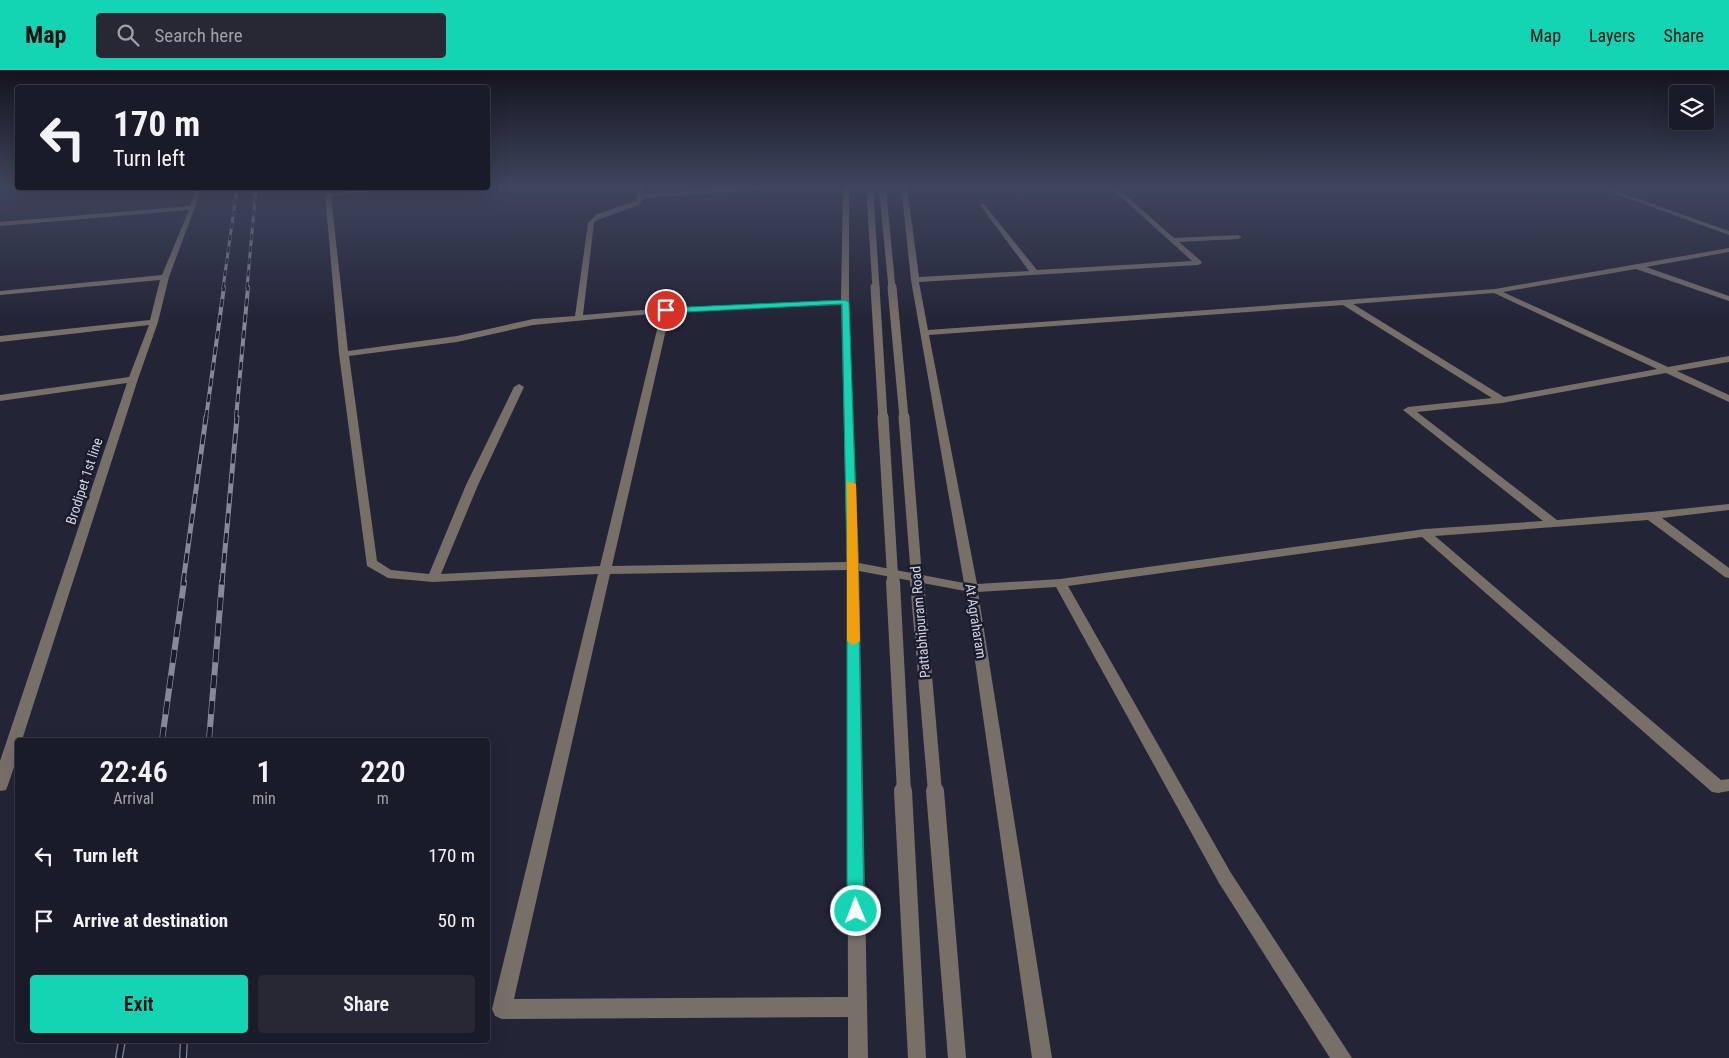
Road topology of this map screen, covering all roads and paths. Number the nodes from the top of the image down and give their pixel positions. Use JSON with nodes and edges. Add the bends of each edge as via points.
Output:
{"nodes":[{"id":1,"x":183,"y":232,"type":"edge"},
{"id":2,"x":332,"y":232,"type":"edge"},
{"id":3,"x":590,"y":232,"type":"edge"},
{"id":4,"x":846,"y":232,"type":"edge"},
{"id":5,"x":878,"y":232,"type":"edge"},
{"id":6,"x":881,"y":232,"type":"edge"},
{"id":7,"x":909,"y":232,"type":"edge"},
{"id":8,"x":1004,"y":232,"type":"edge"},
{"id":9,"x":1163,"y":232,"type":"edge"},
{"id":10,"x":1238,"y":237,"type":"dead end"},
{"id":11,"x":1172,"y":240,"type":"junction"},
{"id":12,"x":1729,"y":250,"type":"edge"},
{"id":13,"x":1639,"y":267,"type":"junction"},
{"id":14,"x":1034,"y":272,"type":"junction"},
{"id":15,"x":165,"y":277,"type":"junction"},
{"id":16,"x":914,"y":280,"type":"junction"},
{"id":17,"x":1495,"y":290,"type":"junction"},
{"id":18,"x":0,"y":293,"type":"edge"},
{"id":19,"x":1729,"y":298,"type":"edge"},
{"id":20,"x":845,"y":302,"type":"junction"},
{"id":21,"x":1344,"y":302,"type":"junction"},
{"id":22,"x":666,"y":310,"type":"junction"},
{"id":23,"x":579,"y":317,"type":"junction"},
{"id":24,"x":154,"y":322,"type":"junction"},
{"id":25,"x":924,"y":333,"type":"junction"},
{"id":26,"x":0,"y":339,"type":"edge"},
{"id":27,"x":344,"y":354,"type":"junction"},
{"id":28,"x":1729,"y":359,"type":"edge"},
{"id":29,"x":1666,"y":370,"type":"junction"},
{"id":30,"x":133,"y":379,"type":"junction"},
{"id":31,"x":519,"y":387,"type":"dead end"},
{"id":32,"x":0,"y":398,"type":"edge"},
{"id":33,"x":1729,"y":399,"type":"edge"},
{"id":34,"x":1502,"y":400,"type":"junction"},
{"id":35,"x":1729,"y":507,"type":"edge"},
{"id":36,"x":1651,"y":516,"type":"junction"},
{"id":37,"x":1554,"y":523,"type":"junction"},
{"id":38,"x":1425,"y":533,"type":"junction"},
{"id":39,"x":853,"y":566,"type":"junction"},
{"id":40,"x":605,"y":570,"type":"junction"},
{"id":41,"x":1729,"y":574,"type":"edge"},
{"id":42,"x":433,"y":578,"type":"junction"},
{"id":43,"x":1060,"y":583,"type":"junction"},
{"id":44,"x":971,"y":588,"type":"junction"},
{"id":45,"x":15,"y":738,"type":"edge"},
{"id":46,"x":15,"y":739,"type":"edge"},
{"id":47,"x":0,"y":785,"type":"edge"},
{"id":48,"x":1729,"y":785,"type":"edge"},
{"id":49,"x":856,"y":1007,"type":"junction"},
{"id":50,"x":858,"y":1058,"type":"edge"},
{"id":51,"x":917,"y":1058,"type":"edge"},
{"id":52,"x":957,"y":1058,"type":"edge"},
{"id":53,"x":1042,"y":1058,"type":"edge"},
{"id":54,"x":1342,"y":1058,"type":"edge"}],
"edges":[{"from":1,"to":15,"type":"street","name":"Brodipet 1st line"},
{"from":2,"to":27,"type":"street"},
{"from":3,"to":23,"type":"street"},
{"from":4,"to":20,"type":"street"},
{"from":5,"to":51,"type":"street","name":"Pattabhipuram Road","bridge":true},
{"from":6,"to":52,"type":"street","name":"Pattabhipuram Road","bridge":true,"via":[[902,397]]},
{"from":7,"to":16,"type":"street","name":"At Agraharam"},
{"from":8,"to":14,"type":"street"},
{"from":9,"to":11,"type":"street"},
{"from":10,"to":11,"type":"street"},
{"from":11,"to":14,"type":"street","via":[[1198,263]]},
{"from":12,"to":13,"type":"street"},
{"from":13,"to":17,"type":"street"},
{"from":13,"to":19,"type":"street"},
{"from":14,"to":16,"type":"street"},
{"from":15,"to":18,"type":"street"},
{"from":15,"to":24,"type":"street","name":"Brodipet 1st line"},
{"from":16,"to":25,"type":"street","name":"At Agraharam"},
{"from":17,"to":21,"type":"street"},
{"from":17,"to":29,"type":"street"},
{"from":20,"to":22,"type":"street"},
{"from":20,"to":39,"type":"street"},
{"from":21,"to":25,"type":"street"},
{"from":21,"to":34,"type":"street"},
{"from":22,"to":23,"type":"street"},
{"from":22,"to":40,"type":"street"},
{"from":23,"to":27,"type":"street"},
{"from":24,"to":26,"type":"street"},
{"from":24,"to":30,"type":"street","name":"Brodipet 1st line"},
{"from":25,"to":44,"type":"street","name":"At Agraharam"},
{"from":27,"to":42,"type":"street","via":[[371,563],[388,574]]},
{"from":28,"to":29,"type":"street"},
{"from":29,"to":33,"type":"street"},
{"from":29,"to":34,"type":"street"},
{"from":30,"to":32,"type":"street"},
{"from":30,"to":45,"type":"street","name":"Brodipet 1st line"},
{"from":31,"to":42,"type":"street","via":[[472,485]]},
{"from":34,"to":37,"type":"street","via":[[1408,410]]},
{"from":35,"to":36,"type":"street"},
{"from":36,"to":37,"type":"street"},
{"from":36,"to":41,"type":"street"},
{"from":37,"to":38,"type":"street"},
{"from":38,"to":43,"type":"street"},
{"from":38,"to":48,"type":"street","via":[[1718,786]]},
{"from":39,"to":40,"type":"street"},
{"from":39,"to":44,"type":"street"},
{"from":39,"to":49,"type":"street"},
{"from":40,"to":42,"type":"street"},
{"from":40,"to":49,"type":"street","via":[[502,1009]]},
{"from":43,"to":44,"type":"street"},
{"from":43,"to":54,"type":"street","via":[[1225,878]]},
{"from":44,"to":53,"type":"street","name":"At Agraharam"},
{"from":46,"to":47,"type":"street","name":"Brodipet 1st line"},
{"from":49,"to":50,"type":"street"}]}
